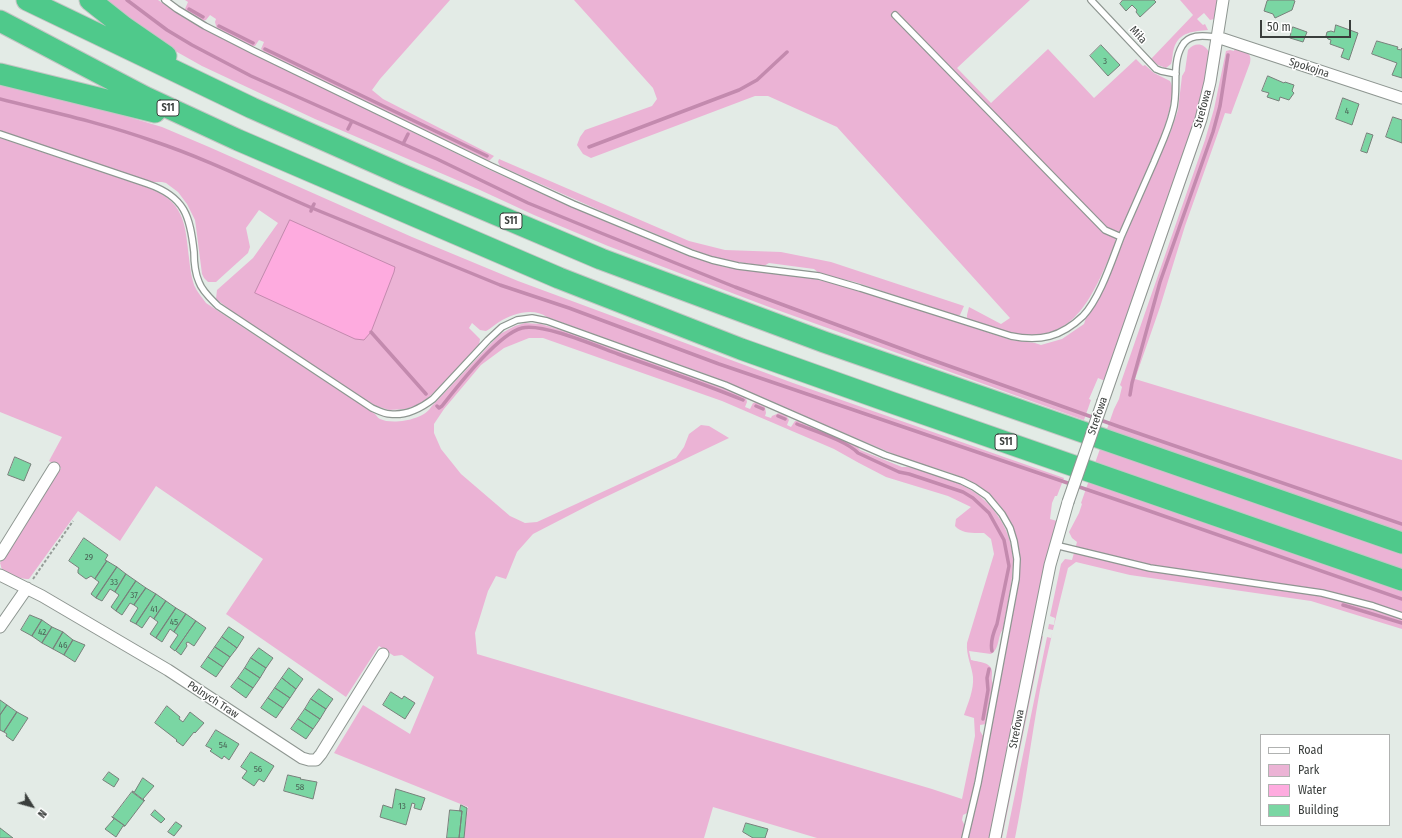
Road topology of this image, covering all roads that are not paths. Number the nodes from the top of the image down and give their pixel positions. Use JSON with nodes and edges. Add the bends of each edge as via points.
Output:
{"nodes":[{"id":1,"x":27,"y":0,"type":"edge"},
{"id":2,"x":90,"y":0,"type":"edge"},
{"id":3,"x":165,"y":0,"type":"edge"},
{"id":4,"x":1091,"y":0,"type":"edge"},
{"id":5,"x":1223,"y":0,"type":"edge"},
{"id":6,"x":895,"y":15,"type":"dead end"},
{"id":7,"x":0,"y":21,"type":"edge"},
{"id":8,"x":1217,"y":37,"type":"junction"},
{"id":9,"x":0,"y":74,"type":"edge"},
{"id":10,"x":1176,"y":74,"type":"junction"},
{"id":11,"x":1402,"y":98,"type":"edge"},
{"id":12,"x":252,"y":108,"type":"junction"},
{"id":13,"x":0,"y":134,"type":"edge"},
{"id":14,"x":238,"y":140,"type":"junction"},
{"id":15,"x":1121,"y":237,"type":"junction"},
{"id":16,"x":54,"y":468,"type":"dead end"},
{"id":17,"x":1402,"y":543,"type":"edge"},
{"id":18,"x":1055,"y":545,"type":"junction"},
{"id":19,"x":0,"y":555,"type":"edge"},
{"id":20,"x":0,"y":576,"type":"edge"},
{"id":21,"x":1402,"y":580,"type":"edge"},
{"id":22,"x":27,"y":588,"type":"junction"},
{"id":23,"x":1402,"y":616,"type":"edge"},
{"id":24,"x":0,"y":627,"type":"edge"},
{"id":25,"x":383,"y":654,"type":"dead end"},
{"id":26,"x":965,"y":838,"type":"edge"},
{"id":27,"x":995,"y":838,"type":"edge"}],
"edges":[{"from":1,"to":12,"type":"highway","number":"S11"},
{"from":2,"to":12,"type":"highway","via":[[157,50]]},
{"from":3,"to":15,"type":"lane","via":[[205,26],[248,48],[491,166],[573,204],[691,253],[738,266],[825,278],[1011,336],[1025,339],[1047,338],[1083,315],[1095,297]]},
{"from":4,"to":10,"type":"lane","name":"Miła","via":[[1156,69]]},
{"from":5,"to":8,"type":"street","name":"Strefowa"},
{"from":6,"to":15,"type":"lane","via":[[1104,230]]},
{"from":7,"to":14,"type":"highway","number":"S11","via":[[121,86]]},
{"from":8,"to":10,"type":"lane","via":[[1202,35],[1187,39],[1178,57]]},
{"from":8,"to":11,"type":"street","name":"Spokojna"},
{"from":8,"to":18,"type":"street","name":"Strefowa","bridge":true,"via":[[1201,119]]},
{"from":9,"to":14,"type":"highway","via":[[162,114]]},
{"from":10,"to":15,"type":"lane","via":[[1176,96],[1168,129]]},
{"from":12,"to":17,"type":"highway","number":"S11","via":[[601,259],[824,342]]},
{"from":13,"to":26,"type":"lane","via":[[170,193],[185,212],[191,228],[198,281],[218,306],[372,408],[388,414],[406,413],[424,407],[502,327],[517,320],[532,318],[547,321],[725,385],[885,455],[974,487],[987,496],[1010,528],[1017,559],[1016,579],[977,790]]},
{"from":14,"to":21,"type":"highway","number":"S11","via":[[512,259],[727,343]]},
{"from":16,"to":19,"type":"street"},
{"from":18,"to":23,"type":"lane","via":[[1150,568],[1322,593]]},
{"from":18,"to":27,"type":"street","name":"Strefowa"},
{"from":20,"to":22,"type":"street","name":"Polnych Traw"},
{"from":22,"to":24,"type":"street"},
{"from":22,"to":25,"type":"street","name":"Polnych Traw","via":[[168,670],[302,758],[309,760],[316,760],[321,754]]}]}
